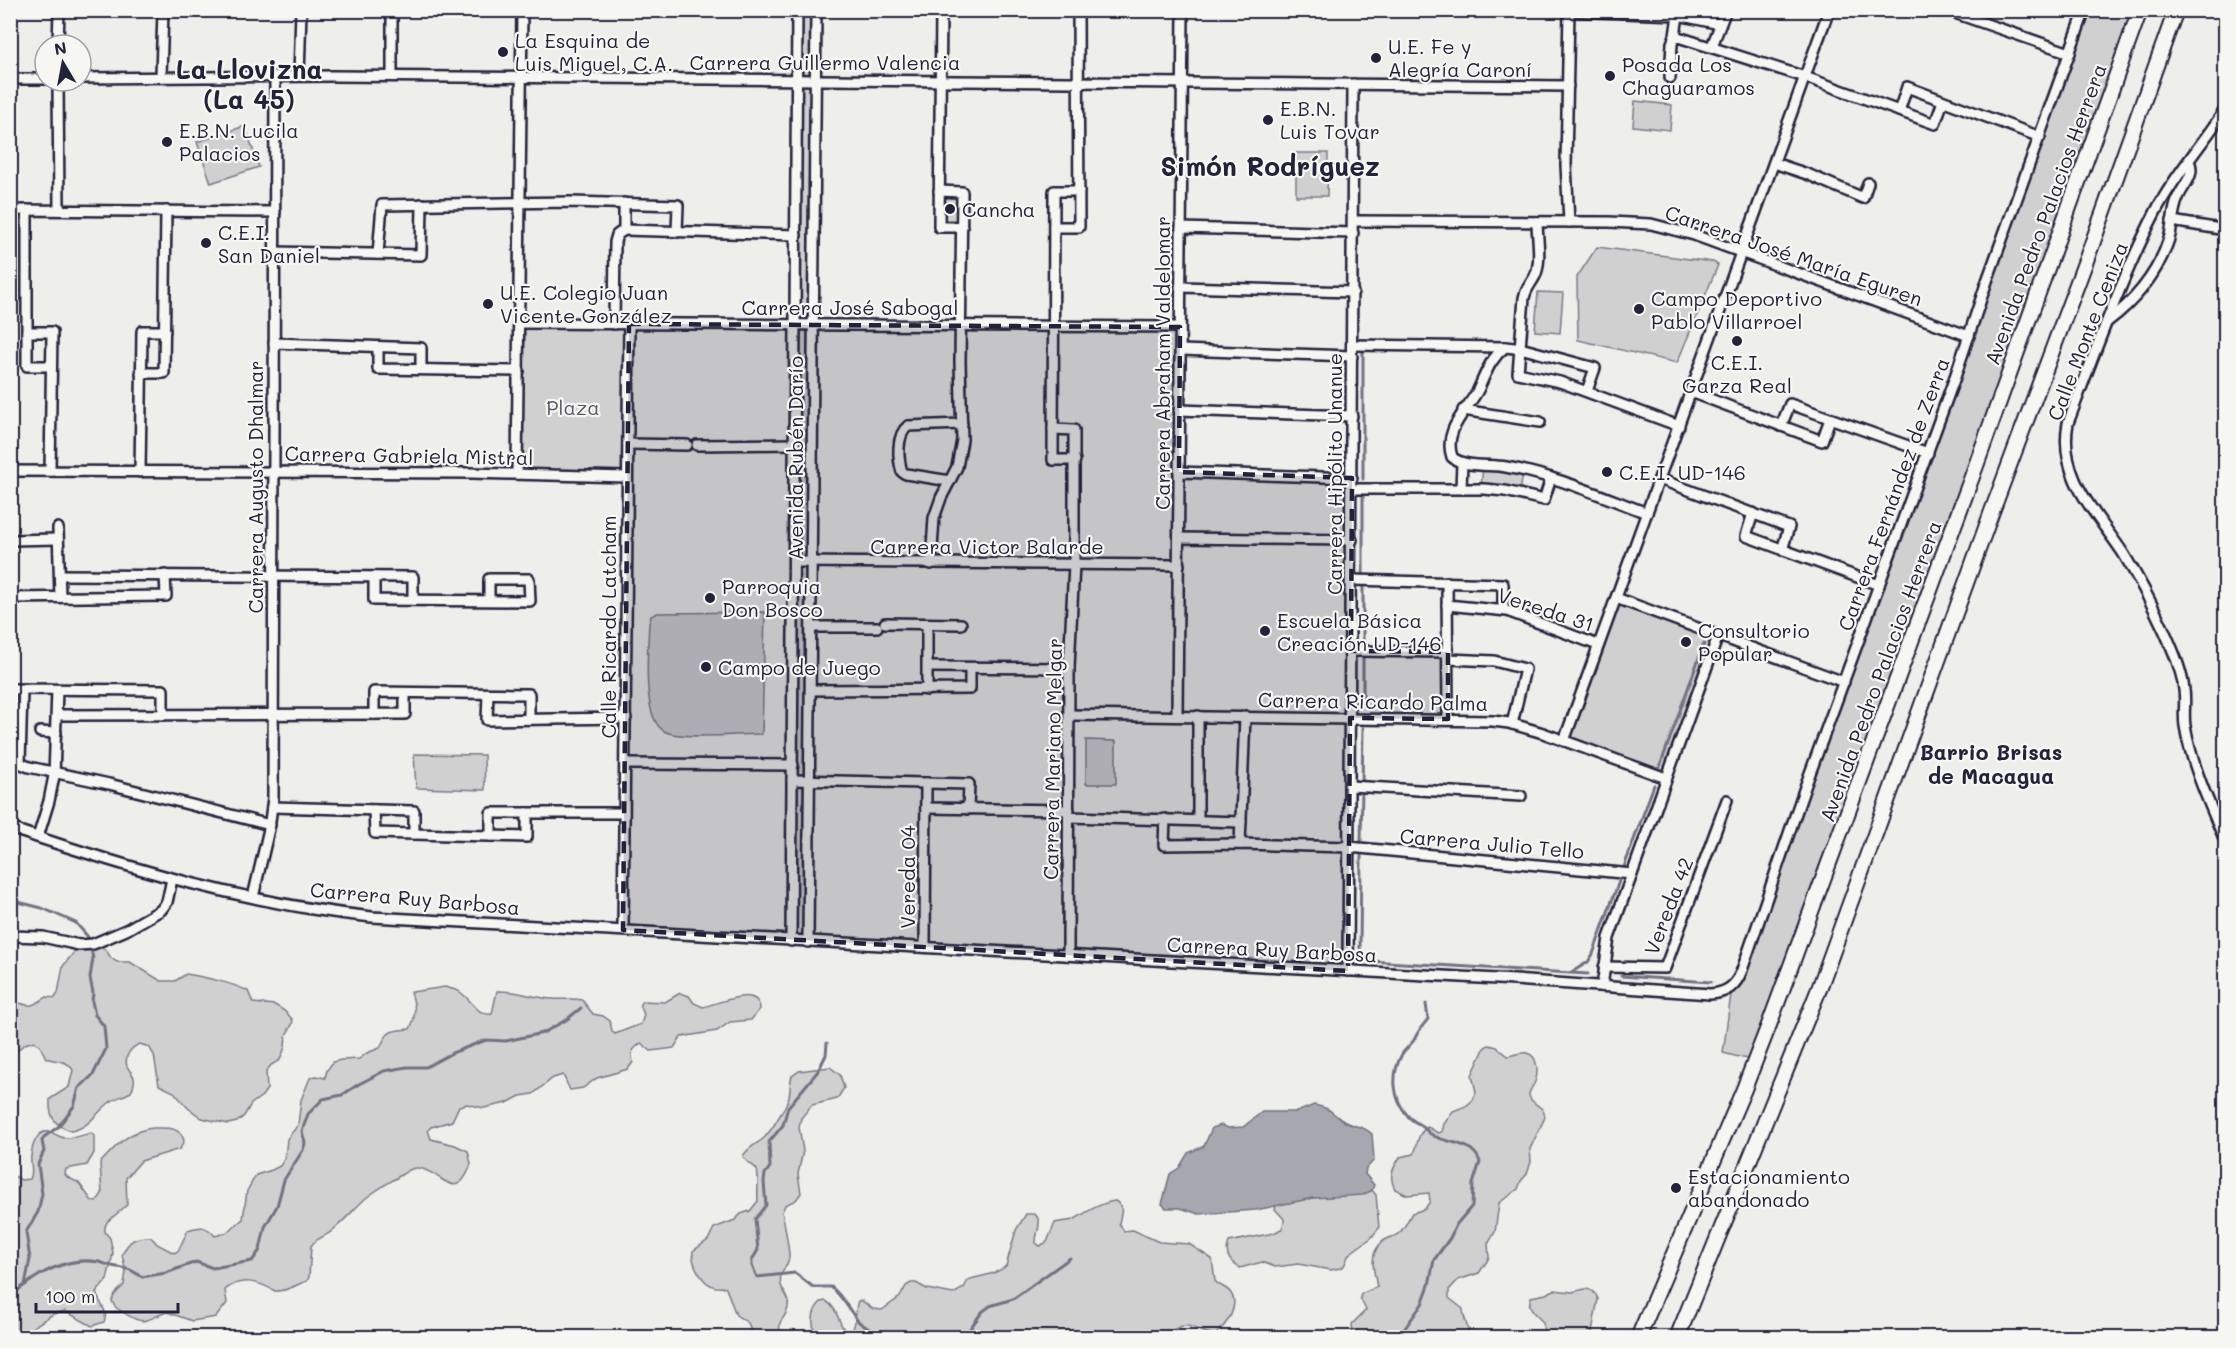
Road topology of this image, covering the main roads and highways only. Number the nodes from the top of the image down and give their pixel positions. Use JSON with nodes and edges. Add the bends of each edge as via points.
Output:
{"nodes":[{"id":1,"x":2140,"y":10,"type":"edge"},
{"id":2,"x":2176,"y":10,"type":"edge"},
{"id":3,"x":1638,"y":1338,"type":"edge"},
{"id":4,"x":1677,"y":1338,"type":"edge"}],
"edges":[{"from":1,"to":3,"type":"main road","name":"Avenida Pedro Palacios Herrera","via":[[1769,1025]]},
{"from":2,"to":4,"type":"main road","via":[[1820,989]]}]}
